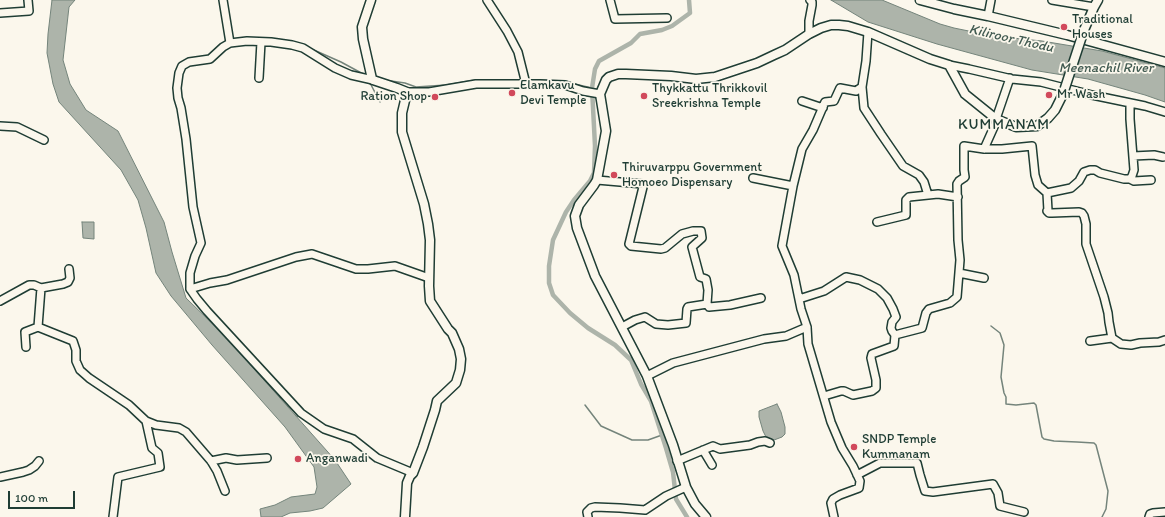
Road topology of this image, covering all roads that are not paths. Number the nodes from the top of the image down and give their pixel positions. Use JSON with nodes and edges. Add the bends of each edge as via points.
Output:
{"nodes":[{"id":1,"x":28,"y":0,"type":"edge"},
{"id":2,"x":222,"y":0,"type":"edge"},
{"id":3,"x":371,"y":0,"type":"edge"},
{"id":4,"x":487,"y":0,"type":"edge"},
{"id":5,"x":610,"y":0,"type":"edge"},
{"id":6,"x":810,"y":0,"type":"edge"},
{"id":7,"x":920,"y":0,"type":"edge"},
{"id":8,"x":990,"y":0,"type":"edge"},
{"id":9,"x":1052,"y":0,"type":"edge"},
{"id":10,"x":1096,"y":3,"type":"edge"},
{"id":11,"x":0,"y":13,"type":"edge"},
{"id":12,"x":988,"y":16,"type":"junction"},
{"id":13,"x":667,"y":18,"type":"dead end"},
{"id":14,"x":868,"y":32,"type":"junction"},
{"id":15,"x":809,"y":34,"type":"junction"},
{"id":16,"x":261,"y":42,"type":"junction"},
{"id":17,"x":230,"y":43,"type":"junction"},
{"id":18,"x":1165,"y":62,"type":"edge"},
{"id":19,"x":949,"y":65,"type":"junction"},
{"id":20,"x":259,"y":78,"type":"dead end"},
{"id":21,"x":1010,"y":78,"type":"junction"},
{"id":22,"x":371,"y":79,"type":"junction"},
{"id":23,"x":526,"y":84,"type":"junction"},
{"id":24,"x":862,"y":87,"type":"junction"},
{"id":25,"x":407,"y":92,"type":"junction"},
{"id":26,"x":598,"y":94,"type":"junction"},
{"id":27,"x":802,"y":101,"type":"dead end"},
{"id":28,"x":1130,"y":103,"type":"junction"},
{"id":29,"x":823,"y":108,"type":"junction"},
{"id":30,"x":1165,"y":112,"type":"edge"},
{"id":31,"x":996,"y":120,"type":"junction"},
{"id":32,"x":0,"y":126,"type":"edge"},
{"id":33,"x":44,"y":140,"type":"dead end"},
{"id":34,"x":984,"y":149,"type":"junction"},
{"id":35,"x":1133,"y":156,"type":"junction"},
{"id":36,"x":1163,"y":157,"type":"dead end"},
{"id":37,"x":753,"y":178,"type":"dead end"},
{"id":38,"x":1130,"y":179,"type":"junction"},
{"id":39,"x":597,"y":180,"type":"junction"},
{"id":40,"x":1150,"y":180,"type":"dead end"},
{"id":41,"x":793,"y":186,"type":"junction"},
{"id":42,"x":1047,"y":193,"type":"junction"},
{"id":43,"x":928,"y":195,"type":"junction"},
{"id":44,"x":958,"y":197,"type":"junction"},
{"id":45,"x":877,"y":222,"type":"dead end"},
{"id":46,"x":69,"y":269,"type":"dead end"},
{"id":47,"x":959,"y":273,"type":"junction"},
{"id":48,"x":429,"y":278,"type":"junction"},
{"id":49,"x":984,"y":278,"type":"dead end"},
{"id":50,"x":40,"y":288,"type":"junction"},
{"id":51,"x":190,"y":289,"type":"junction"},
{"id":52,"x":760,"y":298,"type":"dead end"},
{"id":53,"x":799,"y":299,"type":"junction"},
{"id":54,"x":0,"y":301,"type":"edge"},
{"id":55,"x":707,"y":304,"type":"junction"},
{"id":56,"x":38,"y":327,"type":"junction"},
{"id":57,"x":622,"y":327,"type":"junction"},
{"id":58,"x":807,"y":328,"type":"junction"},
{"id":59,"x":895,"y":334,"type":"junction"},
{"id":60,"x":1112,"y":338,"type":"junction"},
{"id":61,"x":1165,"y":340,"type":"edge"},
{"id":62,"x":1090,"y":341,"type":"dead end"},
{"id":63,"x":26,"y":347,"type":"dead end"},
{"id":64,"x":647,"y":376,"type":"junction"},
{"id":65,"x":824,"y":396,"type":"junction"},
{"id":66,"x":146,"y":422,"type":"junction"},
{"id":67,"x":770,"y":443,"type":"dead end"},
{"id":68,"x":703,"y":450,"type":"junction"},
{"id":69,"x":267,"y":458,"type":"dead end"},
{"id":70,"x":39,"y":461,"type":"dead end"},
{"id":71,"x":211,"y":461,"type":"junction"},
{"id":72,"x":677,"y":461,"type":"junction"},
{"id":73,"x":712,"y":465,"type":"dead end"},
{"id":74,"x":413,"y":472,"type":"junction"},
{"id":75,"x":857,"y":475,"type":"junction"},
{"id":76,"x":0,"y":477,"type":"edge"},
{"id":77,"x":683,"y":488,"type":"junction"},
{"id":78,"x":225,"y":491,"type":"dead end"},
{"id":79,"x":1024,"y":512,"type":"dead end"},
{"id":80,"x":1165,"y":512,"type":"edge"},
{"id":81,"x":113,"y":517,"type":"edge"},
{"id":82,"x":405,"y":517,"type":"edge"},
{"id":83,"x":588,"y":517,"type":"edge"},
{"id":84,"x":706,"y":517,"type":"edge"},
{"id":85,"x":834,"y":517,"type":"edge"},
{"id":86,"x":1149,"y":517,"type":"edge"}],
"edges":[{"from":1,"to":11,"type":"street","via":[[29,11]]},
{"from":2,"to":17,"type":"street"},
{"from":3,"to":22,"type":"main road","via":[[362,27]]},
{"from":4,"to":23,"type":"street","via":[[518,52]]},
{"from":5,"to":13,"type":"street","via":[[615,19]]},
{"from":6,"to":15,"type":"street","via":[[812,5]]},
{"from":7,"to":12,"type":"main road"},
{"from":8,"to":12,"type":"street"},
{"from":9,"to":10,"type":"street"},
{"from":10,"to":31,"type":"main road","bridge":true,"via":[[1055,110],[1036,126],[1016,127]]},
{"from":12,"to":18,"type":"main road"},
{"from":14,"to":15,"type":"main road","via":[[848,26],[831,25]]},
{"from":14,"to":19,"type":"main road"},
{"from":14,"to":24,"type":"street"},
{"from":15,"to":26,"type":"main road","via":[[785,50],[757,63],[716,77],[696,79],[618,74],[609,77]]},
{"from":16,"to":17,"type":"street"},
{"from":16,"to":20,"type":"street"},
{"from":16,"to":22,"type":"street","via":[[304,48],[335,68],[351,75]]},
{"from":17,"to":51,"type":"street","via":[[210,59],[189,62],[182,66],[179,73],[178,98],[186,139],[193,207],[201,243],[190,273]]},
{"from":19,"to":21,"type":"street"},
{"from":19,"to":31,"type":"main road","via":[[965,94]]},
{"from":21,"to":28,"type":"street","via":[[1041,82]]},
{"from":21,"to":31,"type":"street"},
{"from":22,"to":25,"type":"main road"},
{"from":23,"to":25,"type":"street","via":[[476,84],[429,92]]},
{"from":23,"to":26,"type":"street","via":[[565,85]]},
{"from":24,"to":29,"type":"street","via":[[856,91],[840,88],[834,101],[825,102]]},
{"from":24,"to":43,"type":"street","via":[[864,108],[903,166],[919,175]]},
{"from":25,"to":48,"type":"main road","via":[[402,113],[402,132],[424,204],[430,240]]},
{"from":26,"to":39,"type":"main road","via":[[606,131]]},
{"from":27,"to":29,"type":"street"},
{"from":28,"to":30,"type":"street"},
{"from":28,"to":35,"type":"street"},
{"from":29,"to":41,"type":"street","via":[[802,150]]},
{"from":31,"to":34,"type":"street"},
{"from":32,"to":33,"type":"street","via":[[16,127]]},
{"from":34,"to":42,"type":"street","via":[[1032,146],[1038,185]]},
{"from":34,"to":44,"type":"street","via":[[964,146],[965,177],[959,181]]},
{"from":35,"to":36,"type":"street"},
{"from":35,"to":38,"type":"street","via":[[1134,170]]},
{"from":37,"to":41,"type":"street"},
{"from":38,"to":40,"type":"street"},
{"from":38,"to":42,"type":"street","via":[[1124,180],[1090,170],[1084,172],[1071,188]]},
{"from":39,"to":55,"type":"street","via":[[643,184],[629,244],[631,246],[661,249],[682,234],[701,231],[702,238],[692,248],[700,277],[706,279]]},
{"from":39,"to":57,"type":"main road","via":[[579,205],[575,216],[577,228],[595,276]]},
{"from":41,"to":53,"type":"street","via":[[782,246],[794,275]]},
{"from":42,"to":60,"type":"street","via":[[1047,211],[1079,212],[1084,216],[1086,244],[1104,297]]},
{"from":43,"to":44,"type":"street"},
{"from":43,"to":45,"type":"street","via":[[913,196],[906,200],[906,215]]},
{"from":44,"to":47,"type":"street"},
{"from":46,"to":50,"type":"street","via":[[68,282]]},
{"from":47,"to":49,"type":"street"},
{"from":47,"to":59,"type":"street","via":[[958,294],[955,300],[929,309],[922,328]]},
{"from":48,"to":51,"type":"street","via":[[395,266],[356,269],[312,254]]},
{"from":48,"to":74,"type":"main road","via":[[430,301],[452,334],[461,359],[456,383],[437,401]]},
{"from":50,"to":54,"type":"street","via":[[29,285]]},
{"from":50,"to":56,"type":"street"},
{"from":51,"to":74,"type":"street","via":[[196,299],[301,413],[324,429],[353,438],[377,458]]},
{"from":52,"to":55,"type":"street","via":[[713,307]]},
{"from":53,"to":58,"type":"street"},
{"from":53,"to":59,"type":"street","via":[[824,291],[846,277],[860,280],[878,289],[887,298],[896,317],[891,328]]},
{"from":55,"to":57,"type":"street","via":[[688,307],[686,323],[656,324],[645,317]]},
{"from":56,"to":63,"type":"street","via":[[25,332]]},
{"from":56,"to":66,"type":"street","via":[[73,341],[80,370],[129,405]]},
{"from":57,"to":64,"type":"main road"},
{"from":58,"to":64,"type":"street","via":[[786,336],[764,339],[673,363]]},
{"from":58,"to":65,"type":"street","via":[[808,344]]},
{"from":59,"to":65,"type":"street","via":[[894,346],[872,354],[876,388],[853,395],[840,390]]},
{"from":60,"to":61,"type":"street","via":[[1121,344],[1131,345]]},
{"from":60,"to":62,"type":"street"},
{"from":64,"to":72,"type":"main road"},
{"from":65,"to":75,"type":"street","via":[[842,448]]},
{"from":66,"to":71,"type":"street","via":[[179,428],[186,432]]},
{"from":66,"to":81,"type":"street","via":[[152,448],[158,453],[160,467],[118,477]]},
{"from":67,"to":68,"type":"street","via":[[765,441],[720,449],[713,446]]},
{"from":68,"to":72,"type":"street"},
{"from":68,"to":73,"type":"street"},
{"from":69,"to":71,"type":"street","via":[[226,458]]},
{"from":70,"to":76,"type":"street","via":[[29,470]]},
{"from":71,"to":78,"type":"street"},
{"from":72,"to":77,"type":"main road"},
{"from":74,"to":82,"type":"main road","via":[[407,483]]},
{"from":75,"to":79,"type":"street","via":[[880,463],[918,463],[925,491],[993,484],[998,493],[1000,506]]},
{"from":75,"to":85,"type":"street","via":[[860,488],[833,499],[831,503]]},
{"from":77,"to":83,"type":"street","via":[[645,510],[595,507],[587,512]]},
{"from":77,"to":84,"type":"main road"},
{"from":80,"to":86,"type":"street","via":[[1153,513]]}]}
